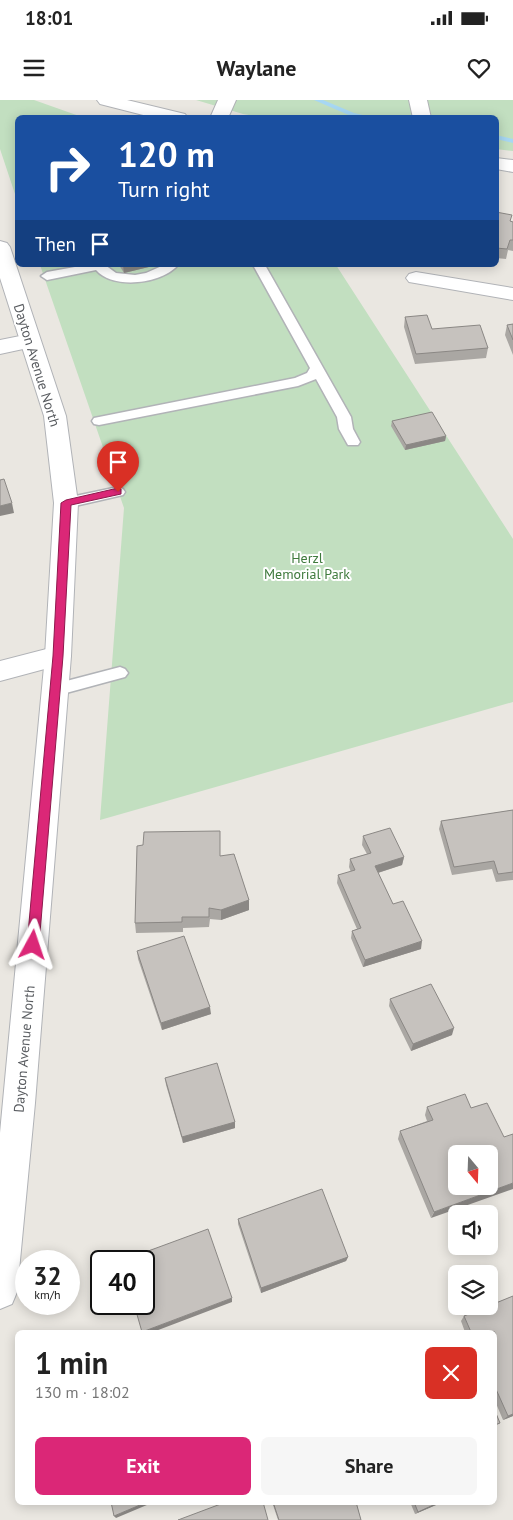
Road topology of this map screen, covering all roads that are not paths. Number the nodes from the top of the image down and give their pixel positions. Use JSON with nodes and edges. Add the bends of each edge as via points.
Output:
{"nodes":[{"id":1,"x":106,"y":100,"type":"edge"},
{"id":2,"x":227,"y":100,"type":"edge"},
{"id":3,"x":418,"y":100,"type":"edge"},
{"id":4,"x":167,"y":115,"type":"edge"},
{"id":5,"x":220,"y":115,"type":"edge"},
{"id":6,"x":421,"y":115,"type":"edge"},
{"id":7,"x":499,"y":164,"type":"edge"},
{"id":8,"x":513,"y":166,"type":"edge"},
{"id":9,"x":0,"y":247,"type":"edge"},
{"id":10,"x":90,"y":267,"type":"edge"},
{"id":11,"x":101,"y":267,"type":"edge"},
{"id":12,"x":168,"y":267,"type":"edge"},
{"id":13,"x":260,"y":267,"type":"edge"},
{"id":14,"x":48,"y":276,"type":"dead end"},
{"id":15,"x":416,"y":278,"type":"dead end"},
{"id":16,"x":513,"y":294,"type":"edge"},
{"id":17,"x":30,"y":341,"type":"junction"},
{"id":18,"x":0,"y":347,"type":"edge"},
{"id":19,"x":316,"y":368,"type":"junction"},
{"id":20,"x":99,"y":421,"type":"dead end"},
{"id":21,"x":353,"y":442,"type":"dead end"},
{"id":22,"x":118,"y":492,"type":"dead end"},
{"id":23,"x":66,"y":503,"type":"junction"},
{"id":24,"x":58,"y":656,"type":"junction"},
{"id":25,"x":0,"y":671,"type":"edge"},
{"id":26,"x":120,"y":673,"type":"dead end"},
{"id":27,"x":55,"y":690,"type":"junction"},
{"id":28,"x":10,"y":1106,"type":"edge"},
{"id":29,"x":0,"y":1292,"type":"edge"}],
"edges":[{"from":1,"to":4,"type":"street"},
{"from":2,"to":5,"type":"street"},
{"from":3,"to":6,"type":"street"},
{"from":7,"to":8,"type":"street"},
{"from":9,"to":17,"type":"street","name":"Dayton Avenue North"},
{"from":10,"to":14,"type":"lane"},
{"from":11,"to":12,"type":"lane","via":[[108,275],[127,278],[146,277]]},
{"from":13,"to":19,"type":"lane"},
{"from":15,"to":16,"type":"street"},
{"from":17,"to":18,"type":"street"},
{"from":17,"to":23,"type":"street","name":"Dayton Avenue North","via":[[55,416]]},
{"from":19,"to":20,"type":"lane","via":[[311,376],[298,382]]},
{"from":19,"to":21,"type":"lane","via":[[344,417]]},
{"from":22,"to":23,"type":"lane"},
{"from":23,"to":24,"type":"street","name":"Dayton Avenue North"},
{"from":24,"to":25,"type":"street"},
{"from":24,"to":27,"type":"street","name":"Dayton Avenue North"},
{"from":26,"to":27,"type":"lane"},
{"from":27,"to":28,"type":"street","name":"Dayton Avenue North"},
{"from":28,"to":29,"type":"street","name":"Dayton Avenue North"}]}
